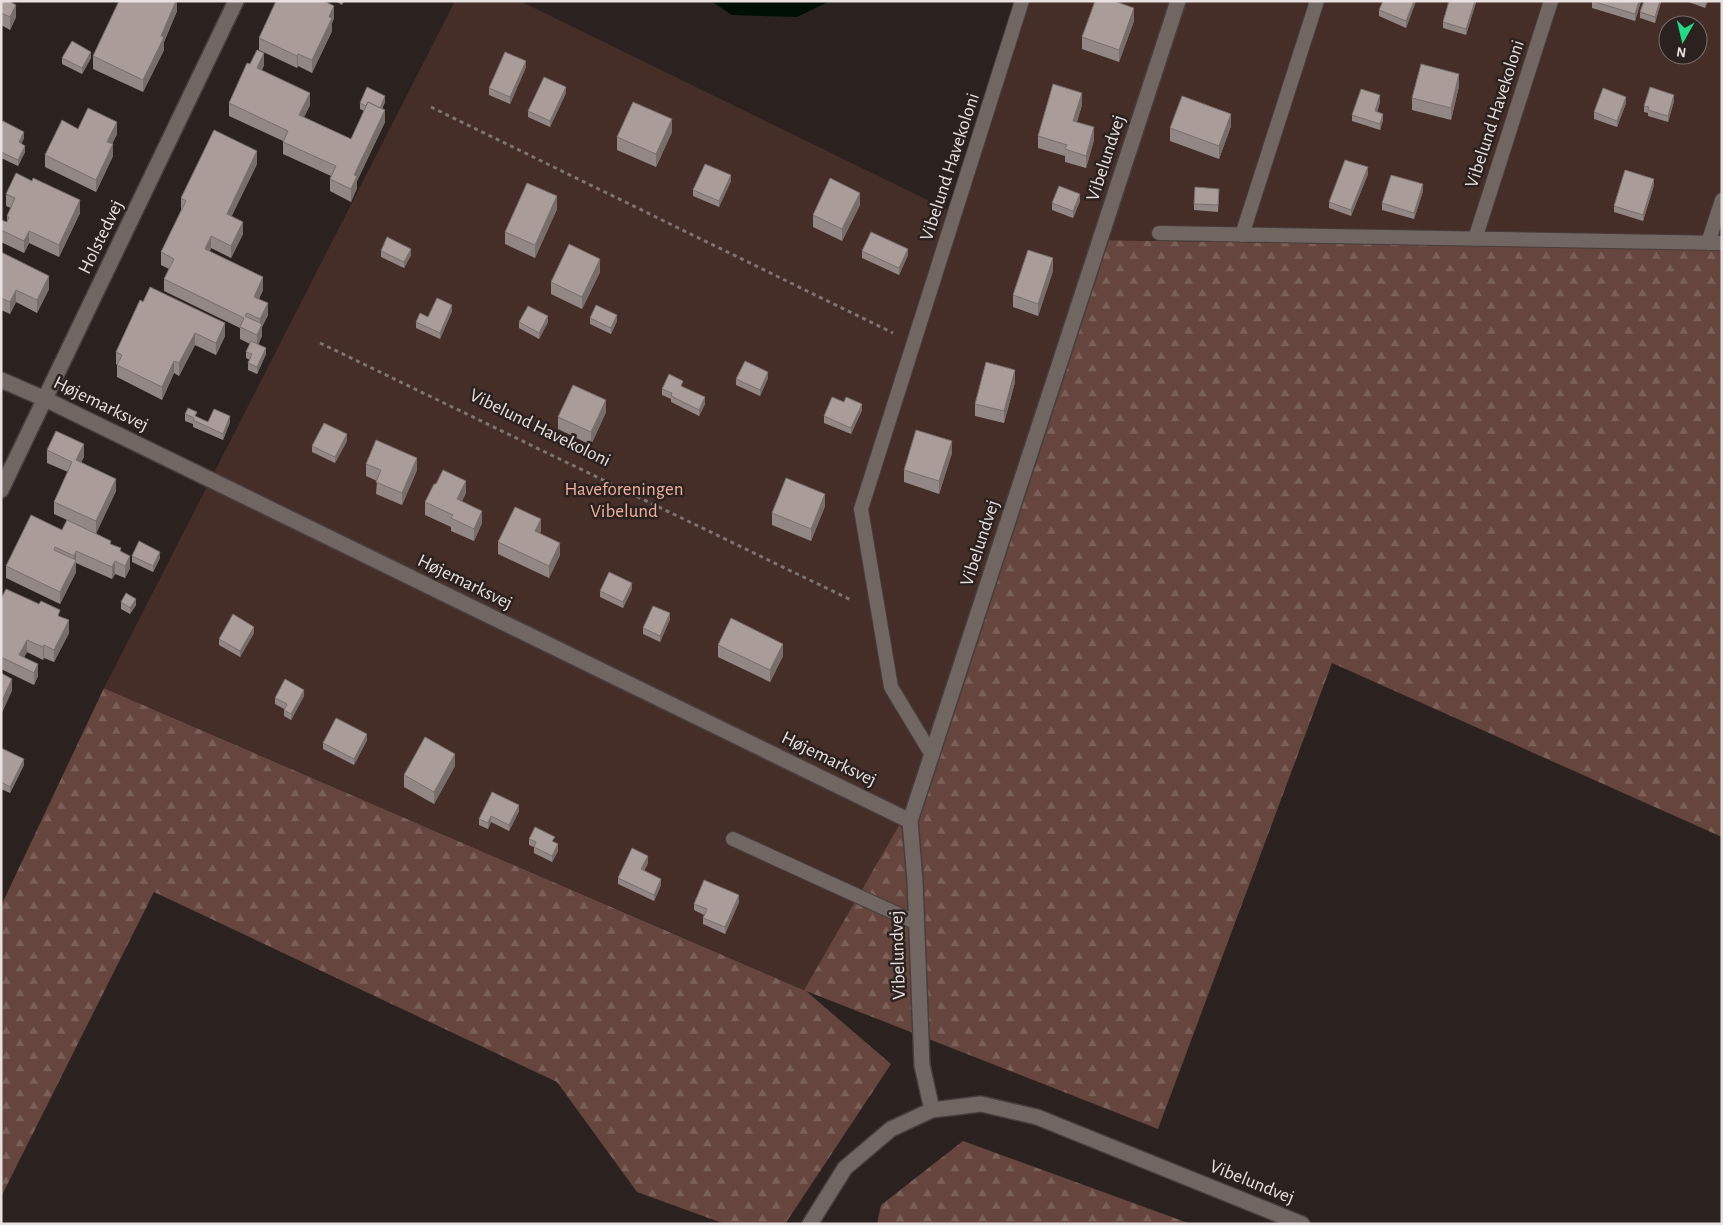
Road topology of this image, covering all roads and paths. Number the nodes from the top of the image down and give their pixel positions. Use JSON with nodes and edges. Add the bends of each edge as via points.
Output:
{"nodes":[{"id":1,"x":236,"y":1,"type":"edge"},
{"id":2,"x":1022,"y":1,"type":"edge"},
{"id":3,"x":1178,"y":1,"type":"edge"},
{"id":4,"x":1317,"y":1,"type":"edge"},
{"id":5,"x":1552,"y":1,"type":"edge"},
{"id":6,"x":431,"y":107,"type":"dead end"},
{"id":7,"x":1722,"y":200,"type":"edge"},
{"id":8,"x":1159,"y":233,"type":"dead end"},
{"id":9,"x":1242,"y":234,"type":"junction"},
{"id":10,"x":1475,"y":239,"type":"junction"},
{"id":11,"x":1715,"y":243,"type":"edge"},
{"id":12,"x":320,"y":343,"type":"dead end"},
{"id":13,"x":914,"y":344,"type":"junction"},
{"id":14,"x":1,"y":380,"type":"edge"},
{"id":15,"x":45,"y":399,"type":"junction"},
{"id":16,"x":1,"y":490,"type":"edge"},
{"id":17,"x":878,"y":613,"type":"junction"},
{"id":18,"x":932,"y":755,"type":"junction"},
{"id":19,"x":910,"y":821,"type":"junction"},
{"id":20,"x":734,"y":839,"type":"dead end"},
{"id":21,"x":917,"y":923,"type":"junction"},
{"id":22,"x":932,"y":1110,"type":"junction"},
{"id":23,"x":810,"y":1224,"type":"edge"},
{"id":24,"x":1302,"y":1224,"type":"edge"}],
"edges":[{"from":1,"to":15,"type":"street","name":"Holstedvej"},
{"from":2,"to":13,"type":"lane","name":"Vibelund Havekoloni"},
{"from":3,"to":18,"type":"street","name":"Vibelundvej"},
{"from":4,"to":9,"type":"lane"},
{"from":5,"to":10,"type":"lane","name":"Vibelund Havekoloni"},
{"from":6,"to":13,"type":"path"},
{"from":7,"to":11,"type":"lane"},
{"from":8,"to":9,"type":"lane"},
{"from":9,"to":10,"type":"lane"},
{"from":10,"to":11,"type":"lane"},
{"from":12,"to":17,"type":"path","name":"Vibelund Havekoloni"},
{"from":13,"to":17,"type":"lane","name":"Vibelund Havekoloni","via":[[861,509]]},
{"from":14,"to":15,"type":"street","name":"Højemarksvej"},
{"from":15,"to":16,"type":"street","name":"Holstedvej"},
{"from":15,"to":19,"type":"street","name":"Højemarksvej"},
{"from":17,"to":18,"type":"lane","name":"Vibelund Havekoloni","via":[[891,687]]},
{"from":18,"to":19,"type":"street","name":"Vibelundvej"},
{"from":19,"to":21,"type":"street","name":"Vibelundvej"},
{"from":20,"to":21,"type":"lane"},
{"from":21,"to":22,"type":"street","name":"Vibelundvej","via":[[922,1065]]},
{"from":22,"to":23,"type":"street","name":"Vibelundvej","via":[[891,1129],[845,1168]]},
{"from":22,"to":24,"type":"street","name":"Vibelundvej","via":[[981,1104],[1037,1117]]}]}
